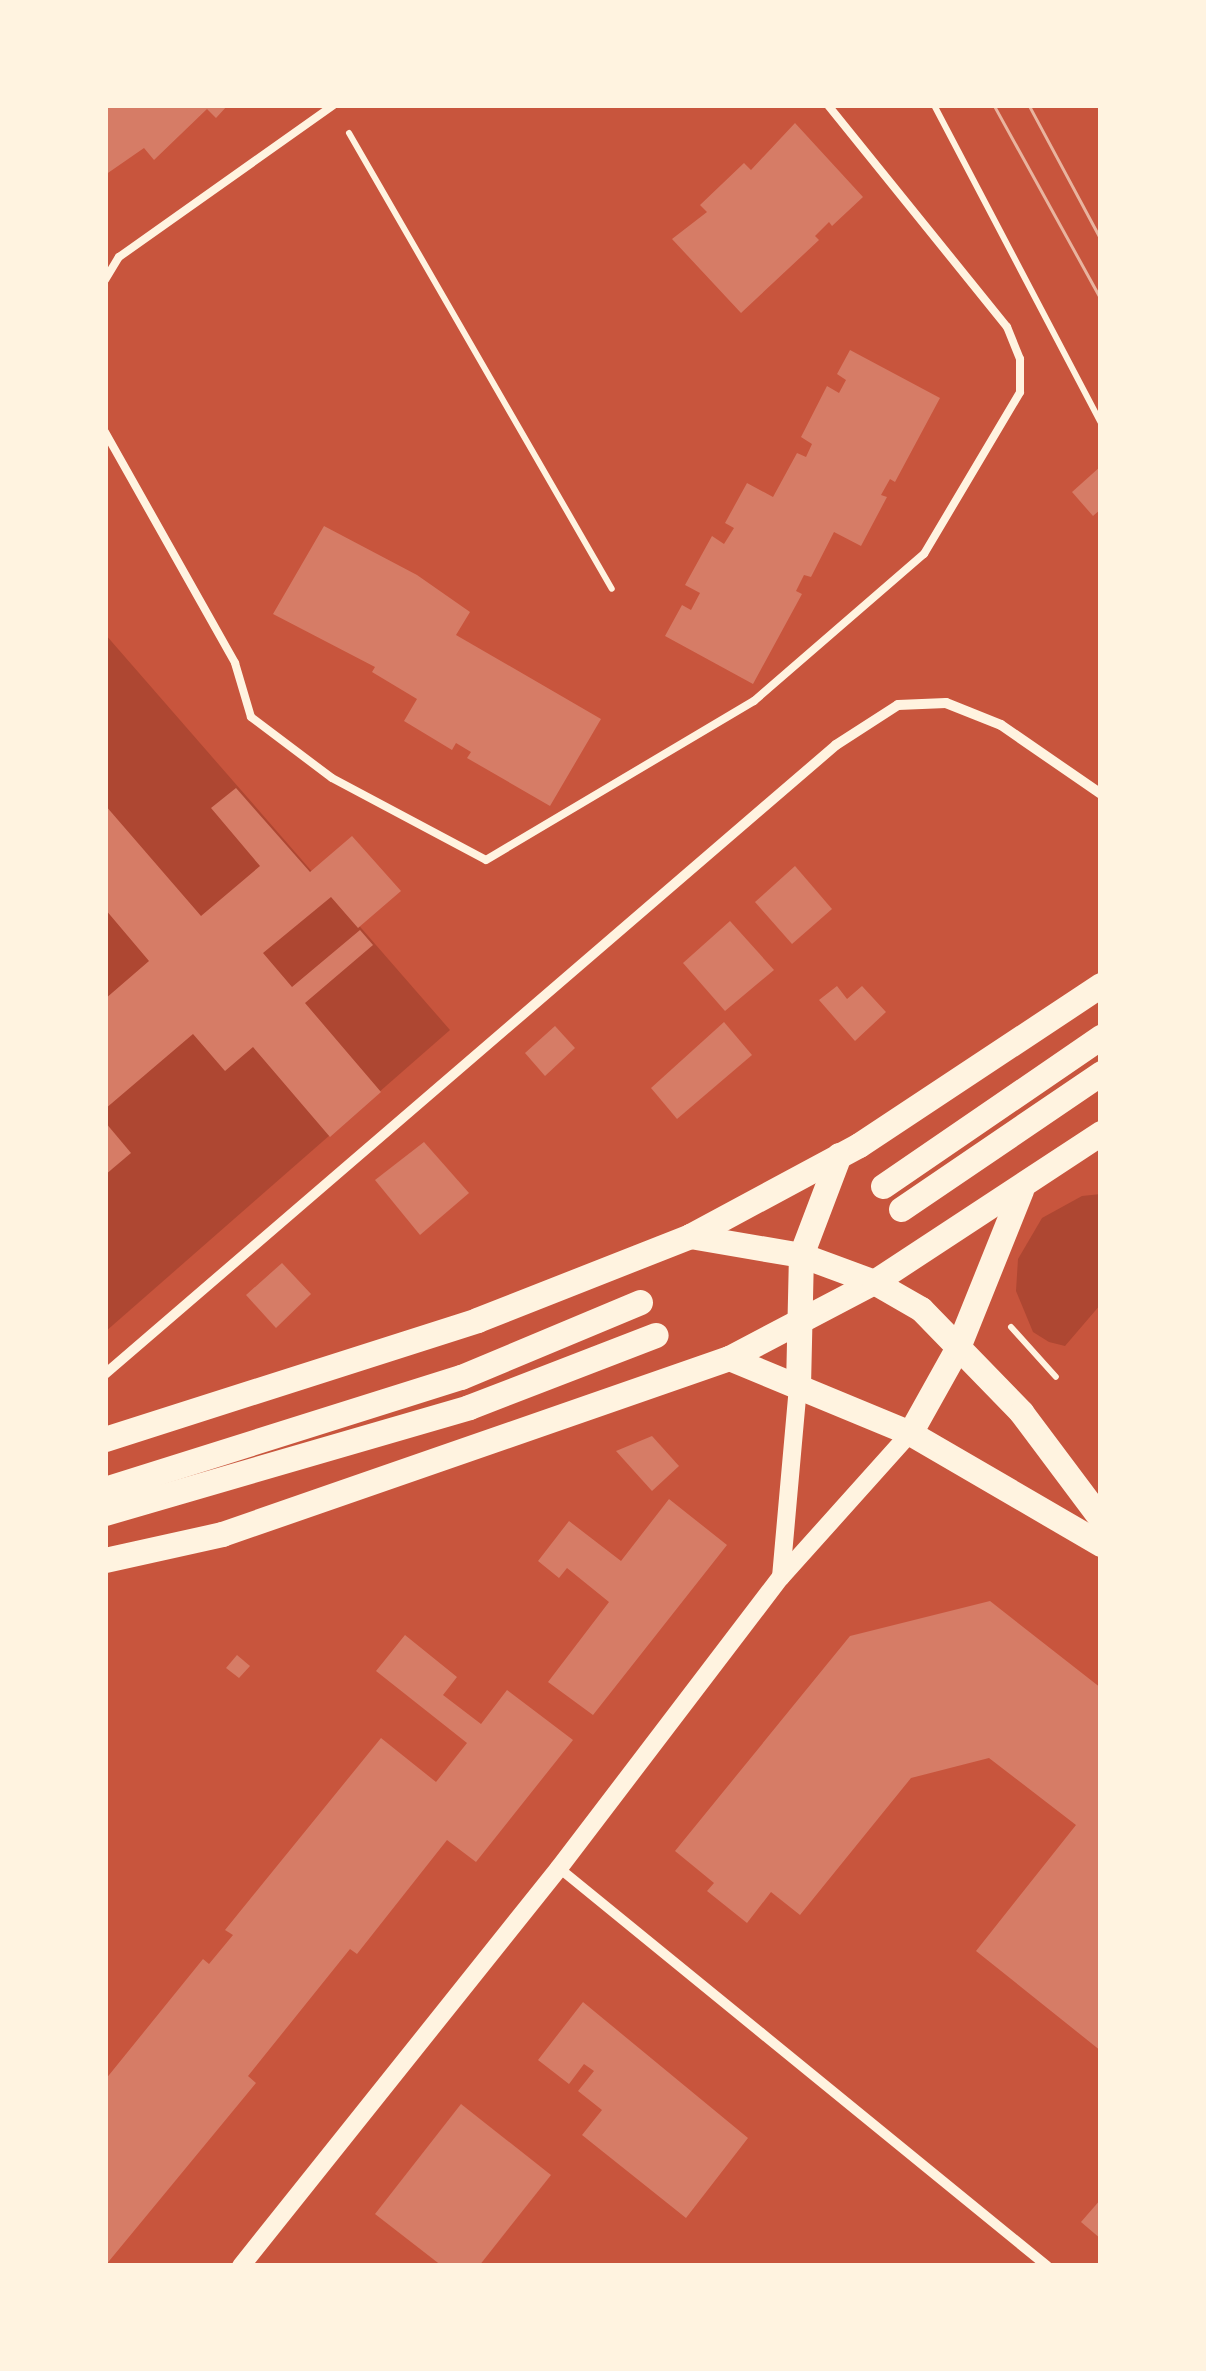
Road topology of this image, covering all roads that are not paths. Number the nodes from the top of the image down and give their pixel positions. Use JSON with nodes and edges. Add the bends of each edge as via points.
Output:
{"nodes":[{"id":1,"x":333,"y":105,"type":"edge"},
{"id":2,"x":828,"y":105,"type":"edge"},
{"id":3,"x":105,"y":280,"type":"edge"},
{"id":4,"x":105,"y":432,"type":"edge"},
{"id":5,"x":1101,"y":794,"type":"edge"},
{"id":6,"x":1101,"y":985,"type":"edge"},
{"id":7,"x":1101,"y":1037,"type":"edge"},
{"id":8,"x":1101,"y":1073,"type":"edge"},
{"id":9,"x":1101,"y":1133,"type":"edge"},
{"id":10,"x":839,"y":1155,"type":"junction"},
{"id":11,"x":883,"y":1186,"type":"dead end"},
{"id":12,"x":1021,"y":1190,"type":"junction"},
{"id":13,"x":902,"y":1210,"type":"dead end"},
{"id":14,"x":690,"y":1236,"type":"junction"},
{"id":15,"x":801,"y":1255,"type":"junction"},
{"id":16,"x":874,"y":1282,"type":"junction"},
{"id":17,"x":640,"y":1302,"type":"dead end"},
{"id":18,"x":802,"y":1320,"type":"junction"},
{"id":19,"x":656,"y":1335,"type":"dead end"},
{"id":20,"x":958,"y":1348,"type":"junction"},
{"id":21,"x":729,"y":1358,"type":"junction"},
{"id":22,"x":105,"y":1374,"type":"edge"},
{"id":23,"x":798,"y":1386,"type":"junction"},
{"id":24,"x":910,"y":1433,"type":"junction"},
{"id":25,"x":105,"y":1439,"type":"edge"},
{"id":26,"x":105,"y":1489,"type":"edge"},
{"id":27,"x":105,"y":1513,"type":"edge"},
{"id":28,"x":1101,"y":1519,"type":"edge"},
{"id":29,"x":1101,"y":1544,"type":"edge"},
{"id":30,"x":105,"y":1560,"type":"edge"},
{"id":31,"x":781,"y":1577,"type":"junction"},
{"id":32,"x":560,"y":1868,"type":"junction"},
{"id":33,"x":241,"y":2266,"type":"edge"},
{"id":34,"x":1047,"y":2266,"type":"edge"}],
"edges":[{"from":1,"to":3,"type":"lane","via":[[119,256]]},
{"from":2,"to":4,"type":"lane","via":[[1007,328],[1020,359],[1020,392],[924,554],[754,701],[486,860],[332,778],[251,717],[235,663]]},
{"from":5,"to":22,"type":"street","via":[[1001,725],[946,704],[898,706],[836,745]]},
{"from":6,"to":10,"type":"main road"},
{"from":7,"to":11,"type":"main road"},
{"from":8,"to":13,"type":"main road"},
{"from":9,"to":12,"type":"main road"},
{"from":10,"to":14,"type":"main road"},
{"from":10,"to":15,"type":"main road"},
{"from":12,"to":16,"type":"main road"},
{"from":12,"to":20,"type":"main road"},
{"from":14,"to":15,"type":"main road"},
{"from":14,"to":25,"type":"main road","via":[[477,1320]]},
{"from":15,"to":16,"type":"main road"},
{"from":15,"to":18,"type":"main road"},
{"from":16,"to":18,"type":"main road"},
{"from":16,"to":20,"type":"main road","via":[[921,1309]]},
{"from":17,"to":26,"type":"main road","via":[[461,1377]]},
{"from":18,"to":21,"type":"main road"},
{"from":18,"to":23,"type":"main road"},
{"from":19,"to":27,"type":"main road","via":[[469,1408]]},
{"from":20,"to":24,"type":"main road"},
{"from":20,"to":28,"type":"main road","via":[[1021,1412]]},
{"from":21,"to":23,"type":"main road"},
{"from":21,"to":30,"type":"main road","via":[[222,1534]]},
{"from":23,"to":24,"type":"main road"},
{"from":23,"to":31,"type":"street"},
{"from":24,"to":29,"type":"main road"},
{"from":24,"to":31,"type":"street"},
{"from":31,"to":32,"type":"street"},
{"from":32,"to":33,"type":"street"},
{"from":32,"to":34,"type":"street"}]}
